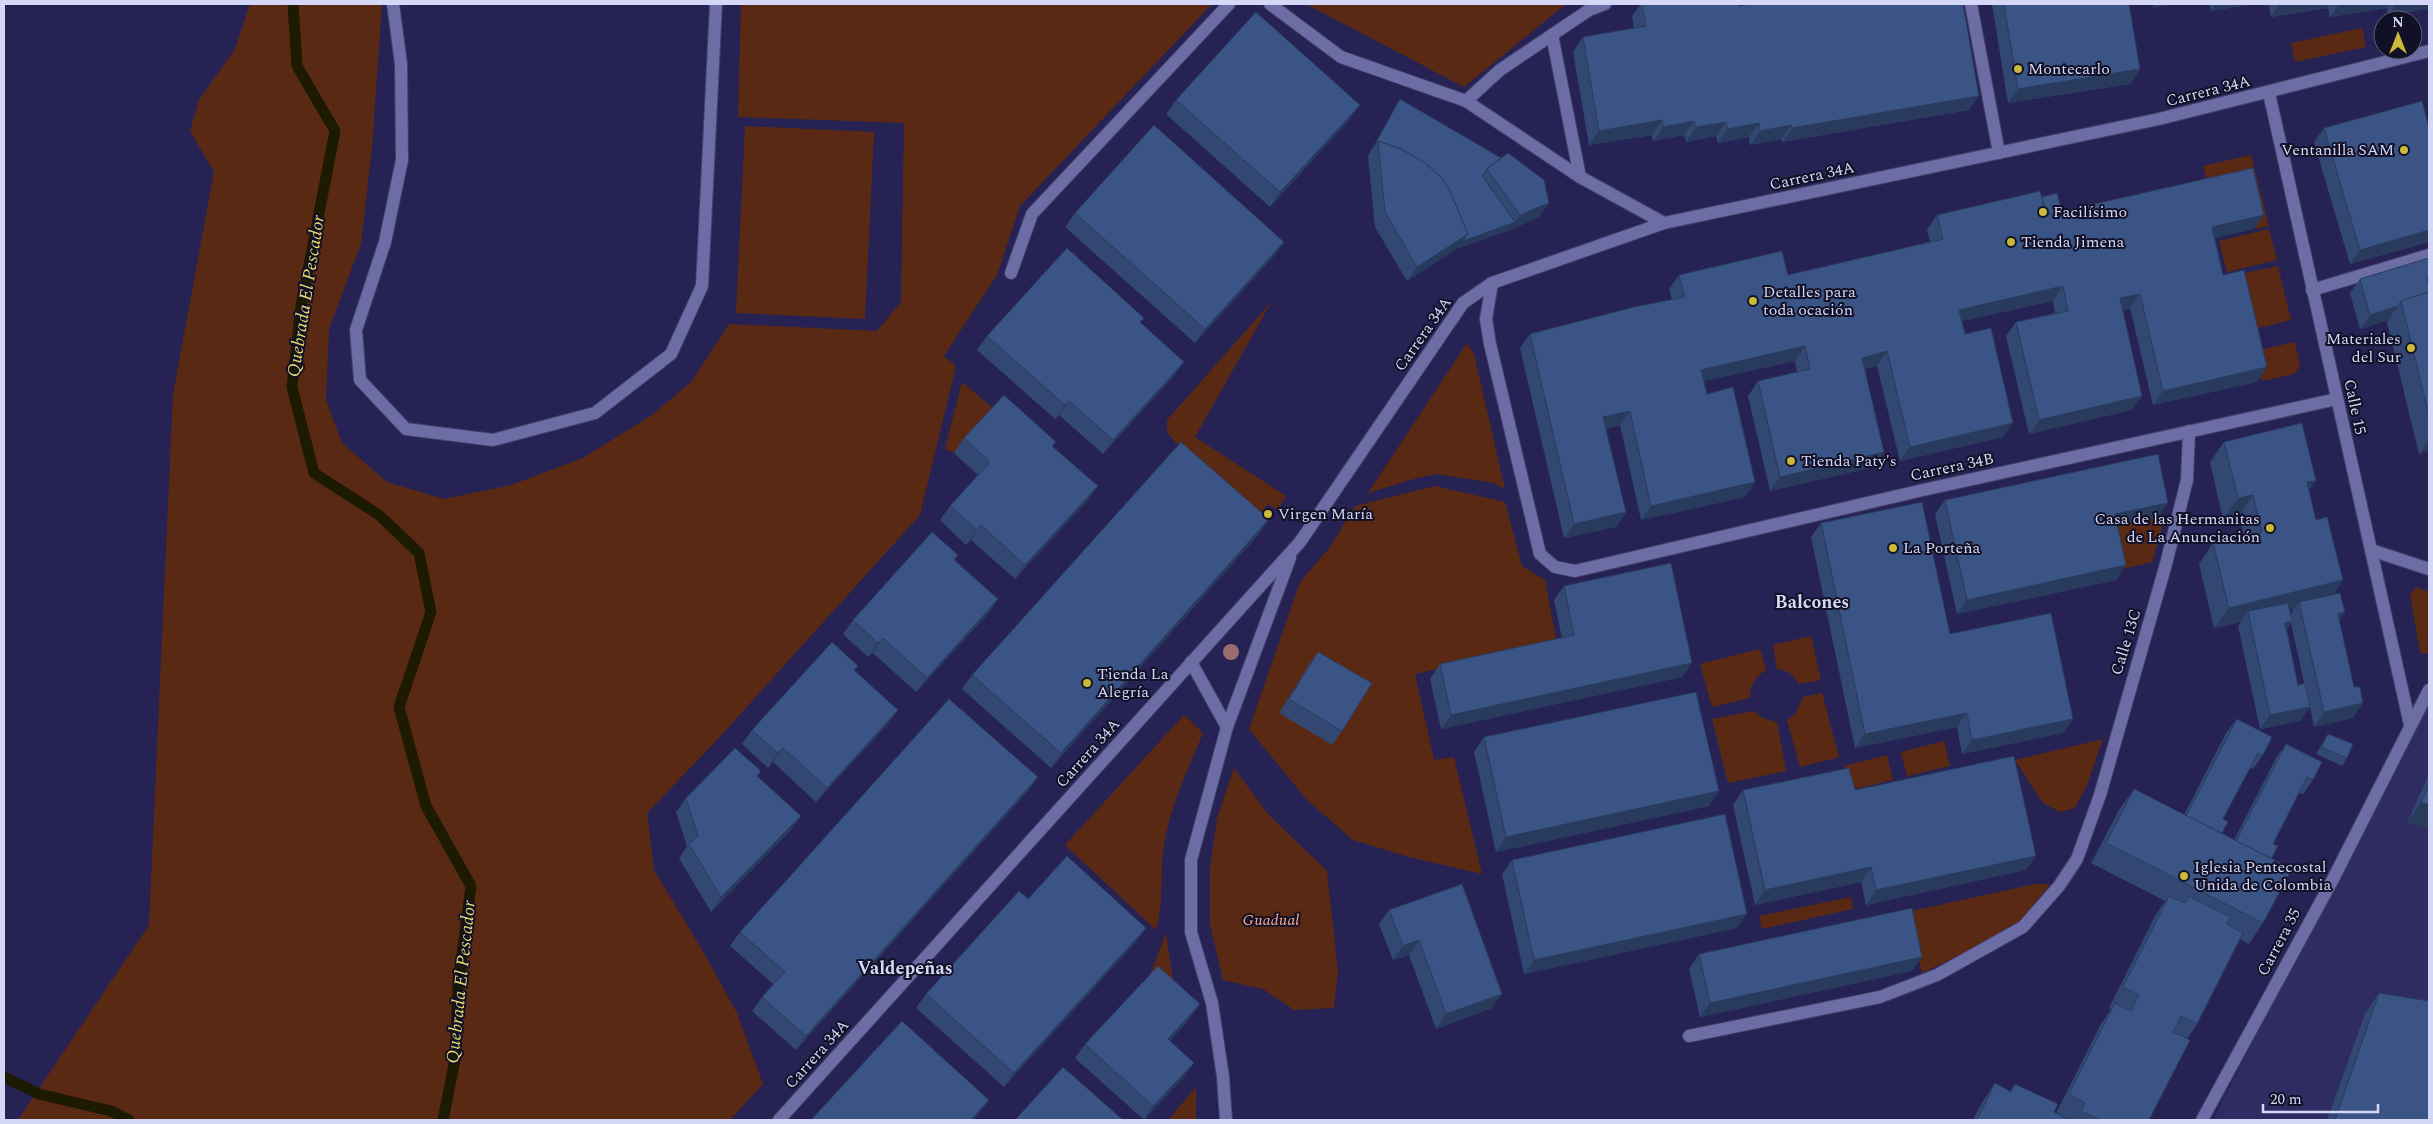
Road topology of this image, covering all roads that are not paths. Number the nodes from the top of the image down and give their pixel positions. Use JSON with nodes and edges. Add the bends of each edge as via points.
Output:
{"nodes":[{"id":1,"x":393,"y":4,"type":"edge"},
{"id":2,"x":716,"y":4,"type":"edge"},
{"id":3,"x":1229,"y":4,"type":"edge"},
{"id":4,"x":1270,"y":4,"type":"edge"},
{"id":5,"x":1606,"y":4,"type":"edge"},
{"id":6,"x":1971,"y":4,"type":"edge"},
{"id":7,"x":1552,"y":35,"type":"junction"},
{"id":8,"x":2429,"y":51,"type":"edge"},
{"id":9,"x":2269,"y":92,"type":"junction"},
{"id":10,"x":1466,"y":102,"type":"junction"},
{"id":11,"x":1999,"y":153,"type":"junction"},
{"id":12,"x":1580,"y":177,"type":"junction"},
{"id":13,"x":1664,"y":223,"type":"junction"},
{"id":14,"x":2429,"y":255,"type":"edge"},
{"id":15,"x":1011,"y":273,"type":"dead end"},
{"id":16,"x":1492,"y":283,"type":"junction"},
{"id":17,"x":2312,"y":290,"type":"junction"},
{"id":18,"x":2337,"y":399,"type":"junction"},
{"id":19,"x":2189,"y":431,"type":"junction"},
{"id":20,"x":1293,"y":550,"type":"junction"},
{"id":21,"x":2371,"y":550,"type":"junction"},
{"id":22,"x":2429,"y":569,"type":"edge"},
{"id":23,"x":1191,"y":662,"type":"junction"},
{"id":24,"x":2429,"y":690,"type":"edge"},
{"id":25,"x":2410,"y":725,"type":"junction"},
{"id":26,"x":1227,"y":727,"type":"junction"},
{"id":27,"x":1689,"y":1036,"type":"dead end"},
{"id":28,"x":779,"y":1120,"type":"edge"},
{"id":29,"x":1226,"y":1120,"type":"edge"},
{"id":30,"x":2202,"y":1120,"type":"edge"}],
"edges":[{"from":1,"to":2,"type":"street","via":[[400,64],[402,160],[384,242],[356,330],[360,380],[406,429],[494,440],[595,413],[671,354],[702,286]]},
{"from":3,"to":15,"type":"street","via":[[1032,214]]},
{"from":4,"to":10,"type":"street","via":[[1341,57]]},
{"from":5,"to":7,"type":"street","via":[[1589,10]]},
{"from":6,"to":11,"type":"street"},
{"from":7,"to":10,"type":"street","via":[[1500,70]]},
{"from":7,"to":12,"type":"street"},
{"from":8,"to":9,"type":"street","name":"Carrera 34A"},
{"from":9,"to":11,"type":"street","name":"Carrera 34A"},
{"from":9,"to":17,"type":"street","name":"Calle 15"},
{"from":10,"to":12,"type":"street"},
{"from":11,"to":13,"type":"street","name":"Carrera 34A"},
{"from":12,"to":13,"type":"street"},
{"from":13,"to":16,"type":"street","name":"Carrera 34A"},
{"from":14,"to":17,"type":"street"},
{"from":16,"to":19,"type":"street","name":"Carrera 34B","via":[[1486,319],[1490,344],[1540,554],[1555,567],[1575,572],[1788,520]]},
{"from":16,"to":20,"type":"street","name":"Carrera 34A","via":[[1463,303]]},
{"from":17,"to":18,"type":"street","name":"Calle 15"},
{"from":18,"to":19,"type":"street","name":"Carrera 34B"},
{"from":18,"to":21,"type":"street","name":"Calle 15"},
{"from":19,"to":27,"type":"street","name":"Calle 13C","via":[[2187,480],[2166,564],[2100,795],[2076,860],[2059,886],[2023,927],[1937,975],[1880,997]]},
{"from":20,"to":23,"type":"street","name":"Carrera 34A"},
{"from":20,"to":26,"type":"street"},
{"from":21,"to":22,"type":"street"},
{"from":21,"to":25,"type":"street","name":"Calle 15"},
{"from":23,"to":26,"type":"street"},
{"from":23,"to":28,"type":"street","name":"Carrera 34A"},
{"from":24,"to":25,"type":"street","name":"Carrera 35"},
{"from":25,"to":30,"type":"street","name":"Carrera 35","via":[[2332,880]]},
{"from":26,"to":29,"type":"street","via":[[1191,860],[1191,932],[1212,1003],[1224,1077]]}]}
